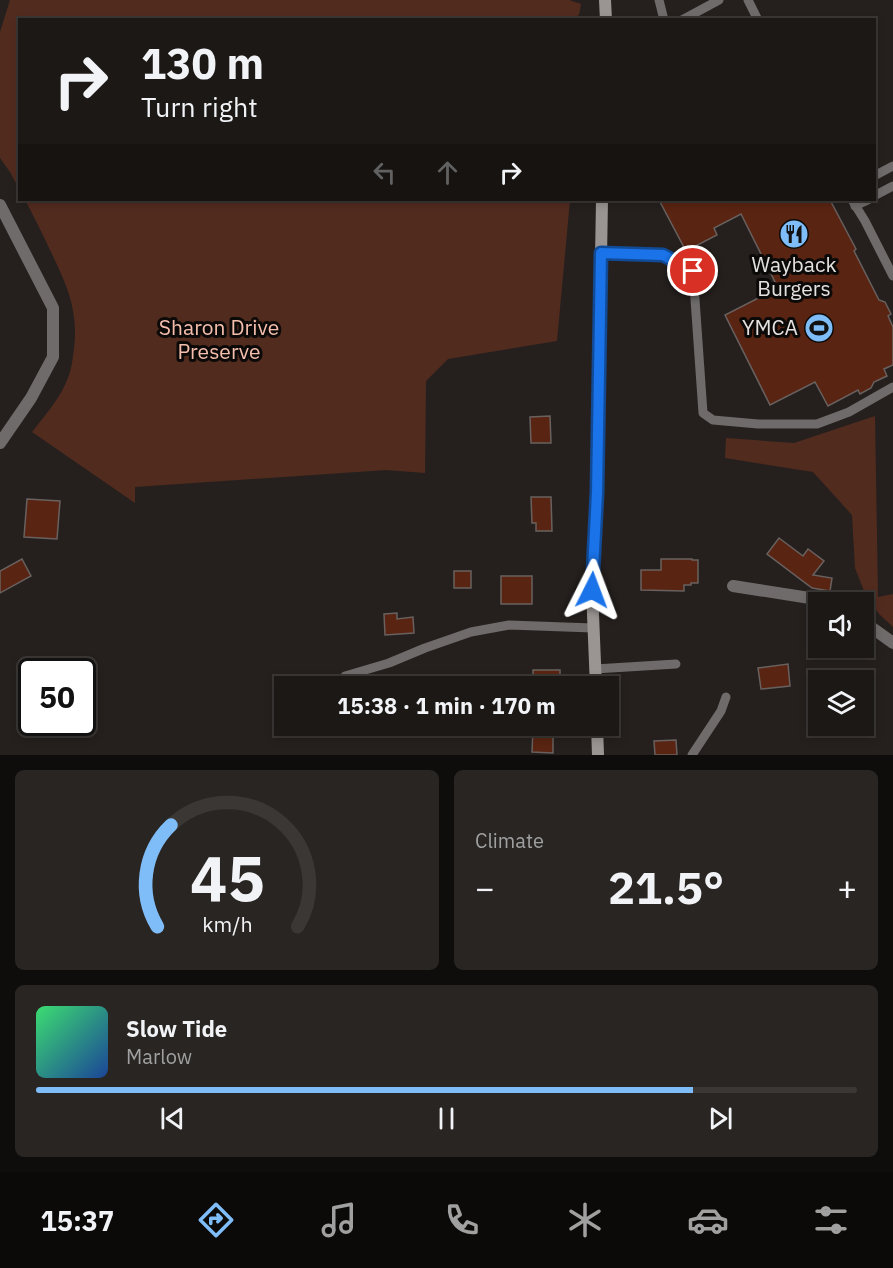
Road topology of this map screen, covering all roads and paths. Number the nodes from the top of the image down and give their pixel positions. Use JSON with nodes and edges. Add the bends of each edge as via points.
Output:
{"nodes":[{"id":1,"x":605,"y":0,"type":"edge"},
{"id":2,"x":659,"y":0,"type":"edge"},
{"id":3,"x":719,"y":0,"type":"edge"},
{"id":4,"x":748,"y":0,"type":"edge"},
{"id":5,"x":606,"y":18,"type":"edge"},
{"id":6,"x":664,"y":18,"type":"edge"},
{"id":7,"x":686,"y":18,"type":"edge"},
{"id":8,"x":757,"y":18,"type":"edge"},
{"id":9,"x":893,"y":166,"type":"edge"},
{"id":10,"x":876,"y":175,"type":"edge"},
{"id":11,"x":893,"y":186,"type":"edge"},
{"id":12,"x":876,"y":195,"type":"edge"},
{"id":13,"x":602,"y":201,"type":"edge"},
{"id":14,"x":854,"y":203,"type":"edge"},
{"id":15,"x":0,"y":205,"type":"edge"},
{"id":16,"x":601,"y":253,"type":"junction"},
{"id":17,"x":893,"y":276,"type":"edge"},
{"id":18,"x":893,"y":387,"type":"edge"},
{"id":19,"x":0,"y":442,"type":"edge"},
{"id":20,"x":733,"y":586,"type":"dead end"},
{"id":21,"x":808,"y":598,"type":"edge"},
{"id":22,"x":593,"y":628,"type":"junction"},
{"id":23,"x":874,"y":629,"type":"edge"},
{"id":24,"x":893,"y":643,"type":"edge"},
{"id":25,"x":675,"y":664,"type":"dead end"},
{"id":26,"x":595,"y":669,"type":"junction"},
{"id":27,"x":345,"y":676,"type":"dead end"},
{"id":28,"x":595,"y":676,"type":"edge"},
{"id":29,"x":726,"y":697,"type":"dead end"},
{"id":30,"x":597,"y":736,"type":"edge"},
{"id":31,"x":598,"y":755,"type":"edge"},
{"id":32,"x":692,"y":755,"type":"edge"}],
"edges":[{"from":1,"to":5,"type":"main road"},
{"from":2,"to":6,"type":"lane"},
{"from":3,"to":7,"type":"lane"},
{"from":4,"to":8,"type":"lane"},
{"from":9,"to":10,"type":"lane"},
{"from":11,"to":12,"type":"lane"},
{"from":13,"to":16,"type":"main road"},
{"from":14,"to":17,"type":"lane"},
{"from":15,"to":19,"type":"street","via":[[53,308],[53,357],[31,399]]},
{"from":16,"to":18,"type":"lane","via":[[663,255],[693,271],[703,412],[713,420],[817,424],[849,412]]},
{"from":16,"to":22,"type":"main road"},
{"from":20,"to":21,"type":"street"},
{"from":22,"to":26,"type":"main road"},
{"from":22,"to":27,"type":"lane","via":[[509,625],[471,632]]},
{"from":23,"to":24,"type":"street"},
{"from":25,"to":26,"type":"lane"},
{"from":26,"to":28,"type":"main road"},
{"from":29,"to":32,"type":"lane"},
{"from":30,"to":31,"type":"main road"}]}
